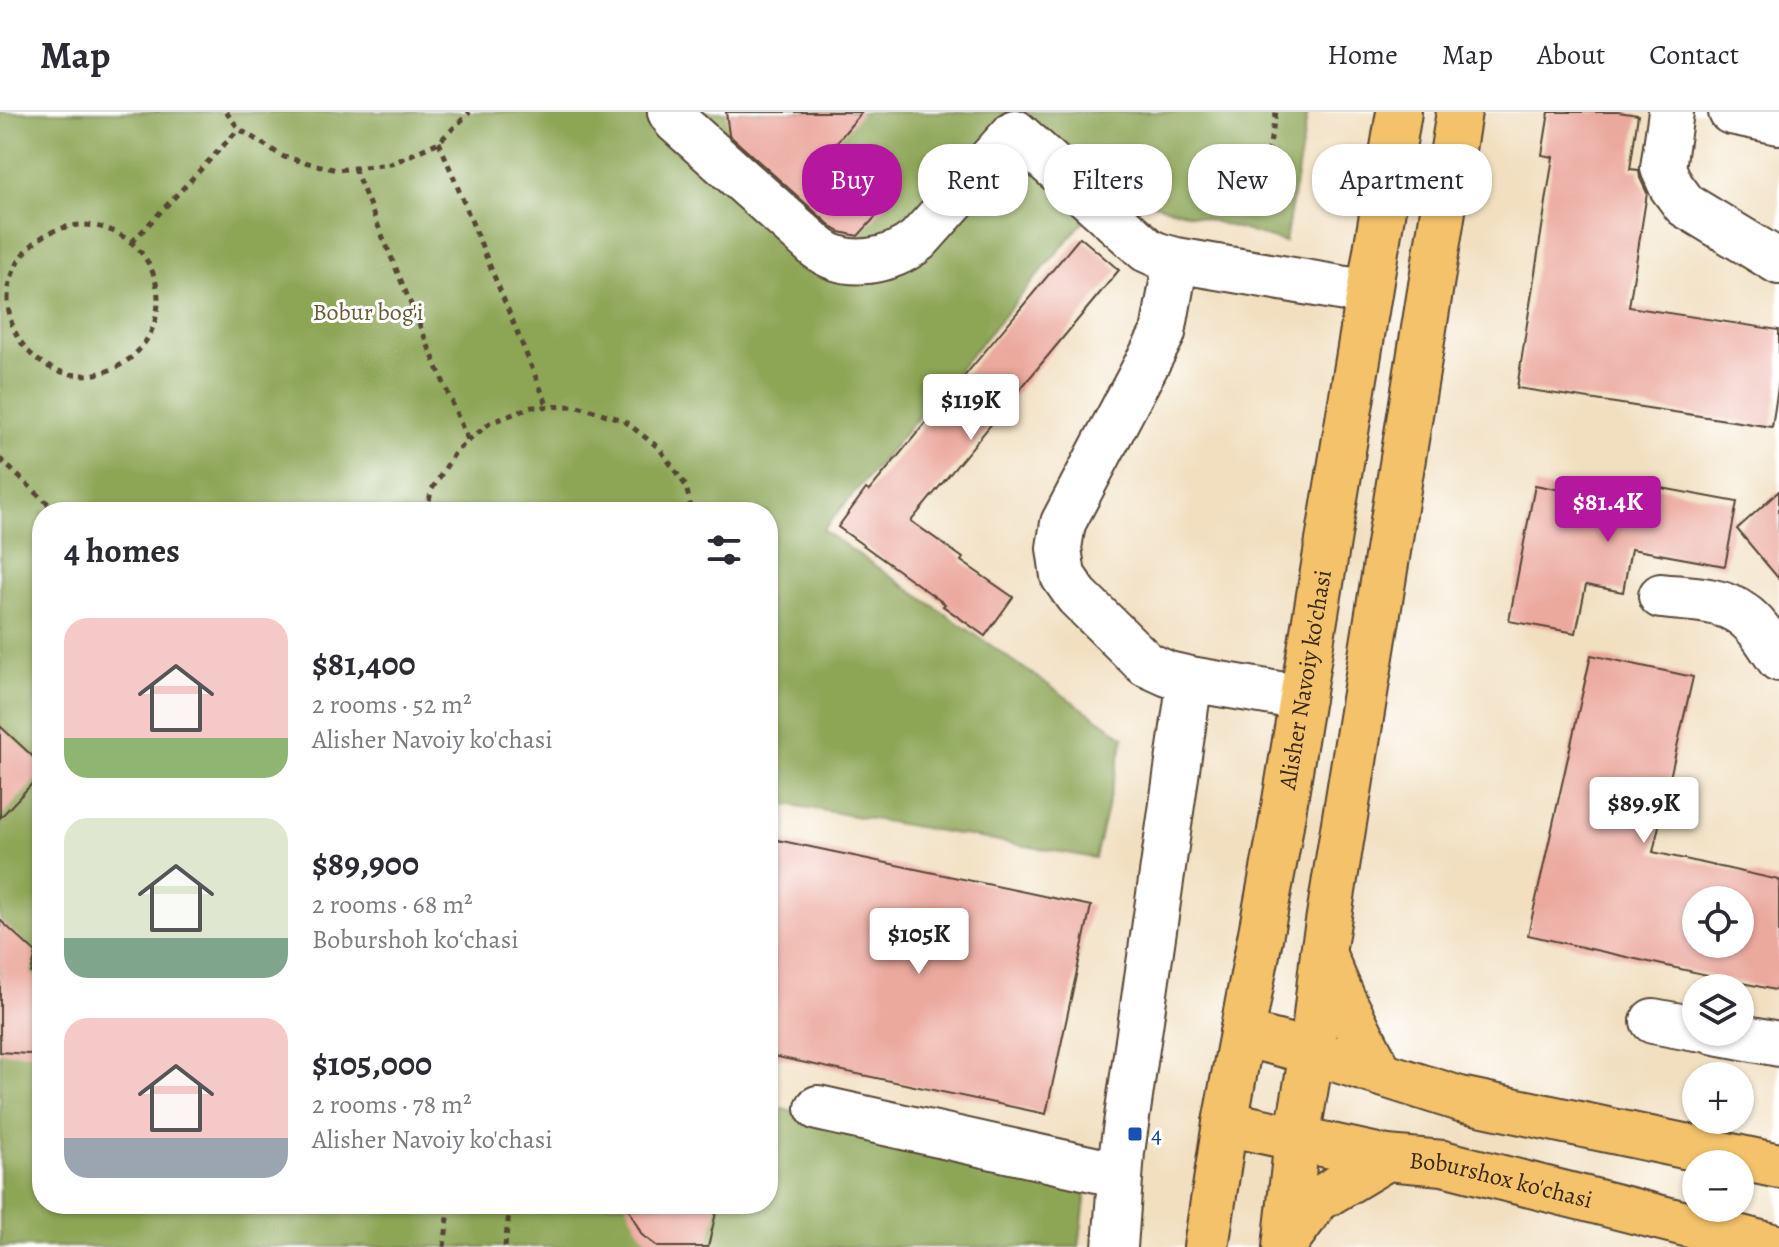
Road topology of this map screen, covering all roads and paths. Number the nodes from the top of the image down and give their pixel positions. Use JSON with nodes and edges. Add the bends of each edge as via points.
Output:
{"nodes":[{"id":1,"x":226,"y":112,"type":"edge"},
{"id":2,"x":470,"y":112,"type":"edge"},
{"id":3,"x":670,"y":112,"type":"edge"},
{"id":4,"x":1276,"y":112,"type":"edge"},
{"id":5,"x":1399,"y":112,"type":"edge"},
{"id":6,"x":1459,"y":112,"type":"edge"},
{"id":7,"x":1671,"y":112,"type":"edge"},
{"id":8,"x":1731,"y":112,"type":"edge"},
{"id":9,"x":1024,"y":122,"type":"edge"},
{"id":10,"x":1779,"y":122,"type":"edge"},
{"id":11,"x":239,"y":129,"type":"junction"},
{"id":12,"x":439,"y":142,"type":"junction"},
{"id":13,"x":1270,"y":144,"type":"edge"},
{"id":14,"x":354,"y":168,"type":"junction"},
{"id":15,"x":132,"y":242,"type":"junction"},
{"id":16,"x":1176,"y":260,"type":"junction"},
{"id":17,"x":1779,"y":262,"type":"edge"},
{"id":18,"x":1369,"y":293,"type":"junction"},
{"id":19,"x":548,"y":407,"type":"junction"},
{"id":20,"x":468,"y":441,"type":"junction"},
{"id":21,"x":0,"y":459,"type":"edge"},
{"id":22,"x":46,"y":502,"type":"edge"},
{"id":23,"x":429,"y":502,"type":"edge"},
{"id":24,"x":690,"y":502,"type":"edge"},
{"id":25,"x":1661,"y":596,"type":"dead end"},
{"id":26,"x":1779,"y":659,"type":"edge"},
{"id":27,"x":1190,"y":679,"type":"junction"},
{"id":28,"x":1302,"y":698,"type":"junction"},
{"id":29,"x":1323,"y":953,"type":"junction"},
{"id":30,"x":1653,"y":1021,"type":"dead end"},
{"id":31,"x":1682,"y":1026,"type":"edge"},
{"id":32,"x":1242,"y":1034,"type":"junction"},
{"id":33,"x":1754,"y":1039,"type":"edge"},
{"id":34,"x":1779,"y":1044,"type":"edge"},
{"id":35,"x":1312,"y":1052,"type":"junction"},
{"id":36,"x":1381,"y":1074,"type":"junction"},
{"id":37,"x":818,"y":1108,"type":"dead end"},
{"id":38,"x":1225,"y":1123,"type":"junction"},
{"id":39,"x":1297,"y":1139,"type":"junction"},
{"id":40,"x":1387,"y":1158,"type":"junction"},
{"id":41,"x":1779,"y":1166,"type":"edge"},
{"id":42,"x":1120,"y":1175,"type":"junction"},
{"id":43,"x":449,"y":1214,"type":"edge"},
{"id":44,"x":509,"y":1214,"type":"edge"},
{"id":45,"x":1285,"y":1244,"type":"edge"},
{"id":46,"x":444,"y":1247,"type":"edge"},
{"id":47,"x":505,"y":1247,"type":"edge"},
{"id":48,"x":1115,"y":1247,"type":"edge"},
{"id":49,"x":1206,"y":1247,"type":"edge"},
{"id":50,"x":1777,"y":1247,"type":"edge"}],
"edges":[{"from":1,"to":11,"type":"path"},
{"from":2,"to":12,"type":"path"},
{"from":3,"to":9,"type":"street","via":[[818,248],[842,260],[878,260],[905,251]]},
{"from":4,"to":13,"type":"path"},
{"from":5,"to":18,"type":"main road","name":"Alisher Navoiy ko'chasi"},
{"from":6,"to":29,"type":"main road"},
{"from":7,"to":17,"type":"street","via":[[1663,168],[1671,186],[1685,205]]},
{"from":8,"to":10,"type":"street"},
{"from":9,"to":16,"type":"street","via":[[1147,250]]},
{"from":11,"to":14,"type":"path","via":[[284,157],[337,170]]},
{"from":11,"to":15,"type":"path"},
{"from":12,"to":14,"type":"path","via":[[391,164]]},
{"from":12,"to":19,"type":"path"},
{"from":14,"to":20,"type":"path"},
{"from":15,"to":15,"type":"path","via":[[157,283],[158,308],[137,353],[117,368],[92,375],[68,374],[45,365],[13,329],[10,282],[20,259],[51,232],[71,226],[112,231]]},
{"from":16,"to":18,"type":"street"},
{"from":16,"to":27,"type":"street","via":[[1163,333],[1063,523],[1059,548],[1063,576],[1129,649],[1146,664]]},
{"from":18,"to":28,"type":"main road","name":"Alisher Navoiy ko'chasi"},
{"from":19,"to":20,"type":"path","via":[[532,407],[490,423]]},
{"from":19,"to":24,"type":"path","via":[[578,406],[623,420],[659,448],[686,486]]},
{"from":20,"to":23,"type":"path","via":[[456,451]]},
{"from":21,"to":22,"type":"path"},
{"from":25,"to":26,"type":"street","via":[[1722,603],[1742,613]]},
{"from":27,"to":28,"type":"street"},
{"from":27,"to":42,"type":"street"},
{"from":28,"to":32,"type":"main road","name":"Alisher Navoiy ko'chasi"},
{"from":29,"to":35,"type":"main road"},
{"from":29,"to":36,"type":"main road"},
{"from":30,"to":31,"type":"street"},
{"from":32,"to":35,"type":"main road"},
{"from":32,"to":38,"type":"main road","name":"Alisher Navoiy ko'chasi"},
{"from":33,"to":34,"type":"street"},
{"from":35,"to":36,"type":"main road"},
{"from":35,"to":39,"type":"main road"},
{"from":36,"to":41,"type":"main road","via":[[1460,1099]]},
{"from":37,"to":42,"type":"street"},
{"from":38,"to":39,"type":"main road","name":"Boburshox ko'chasi"},
{"from":38,"to":49,"type":"main road","name":"Alisher Navoiy ko'chasi"},
{"from":39,"to":40,"type":"main road","name":"Boburshox ko'chasi"},
{"from":39,"to":45,"type":"main road"},
{"from":40,"to":45,"type":"main road","via":[[1317,1200]]},
{"from":40,"to":50,"type":"main road","name":"Boburshox ko'chasi","via":[[1443,1163]]},
{"from":42,"to":48,"type":"street"},
{"from":43,"to":46,"type":"path"},
{"from":44,"to":47,"type":"path"}]}
